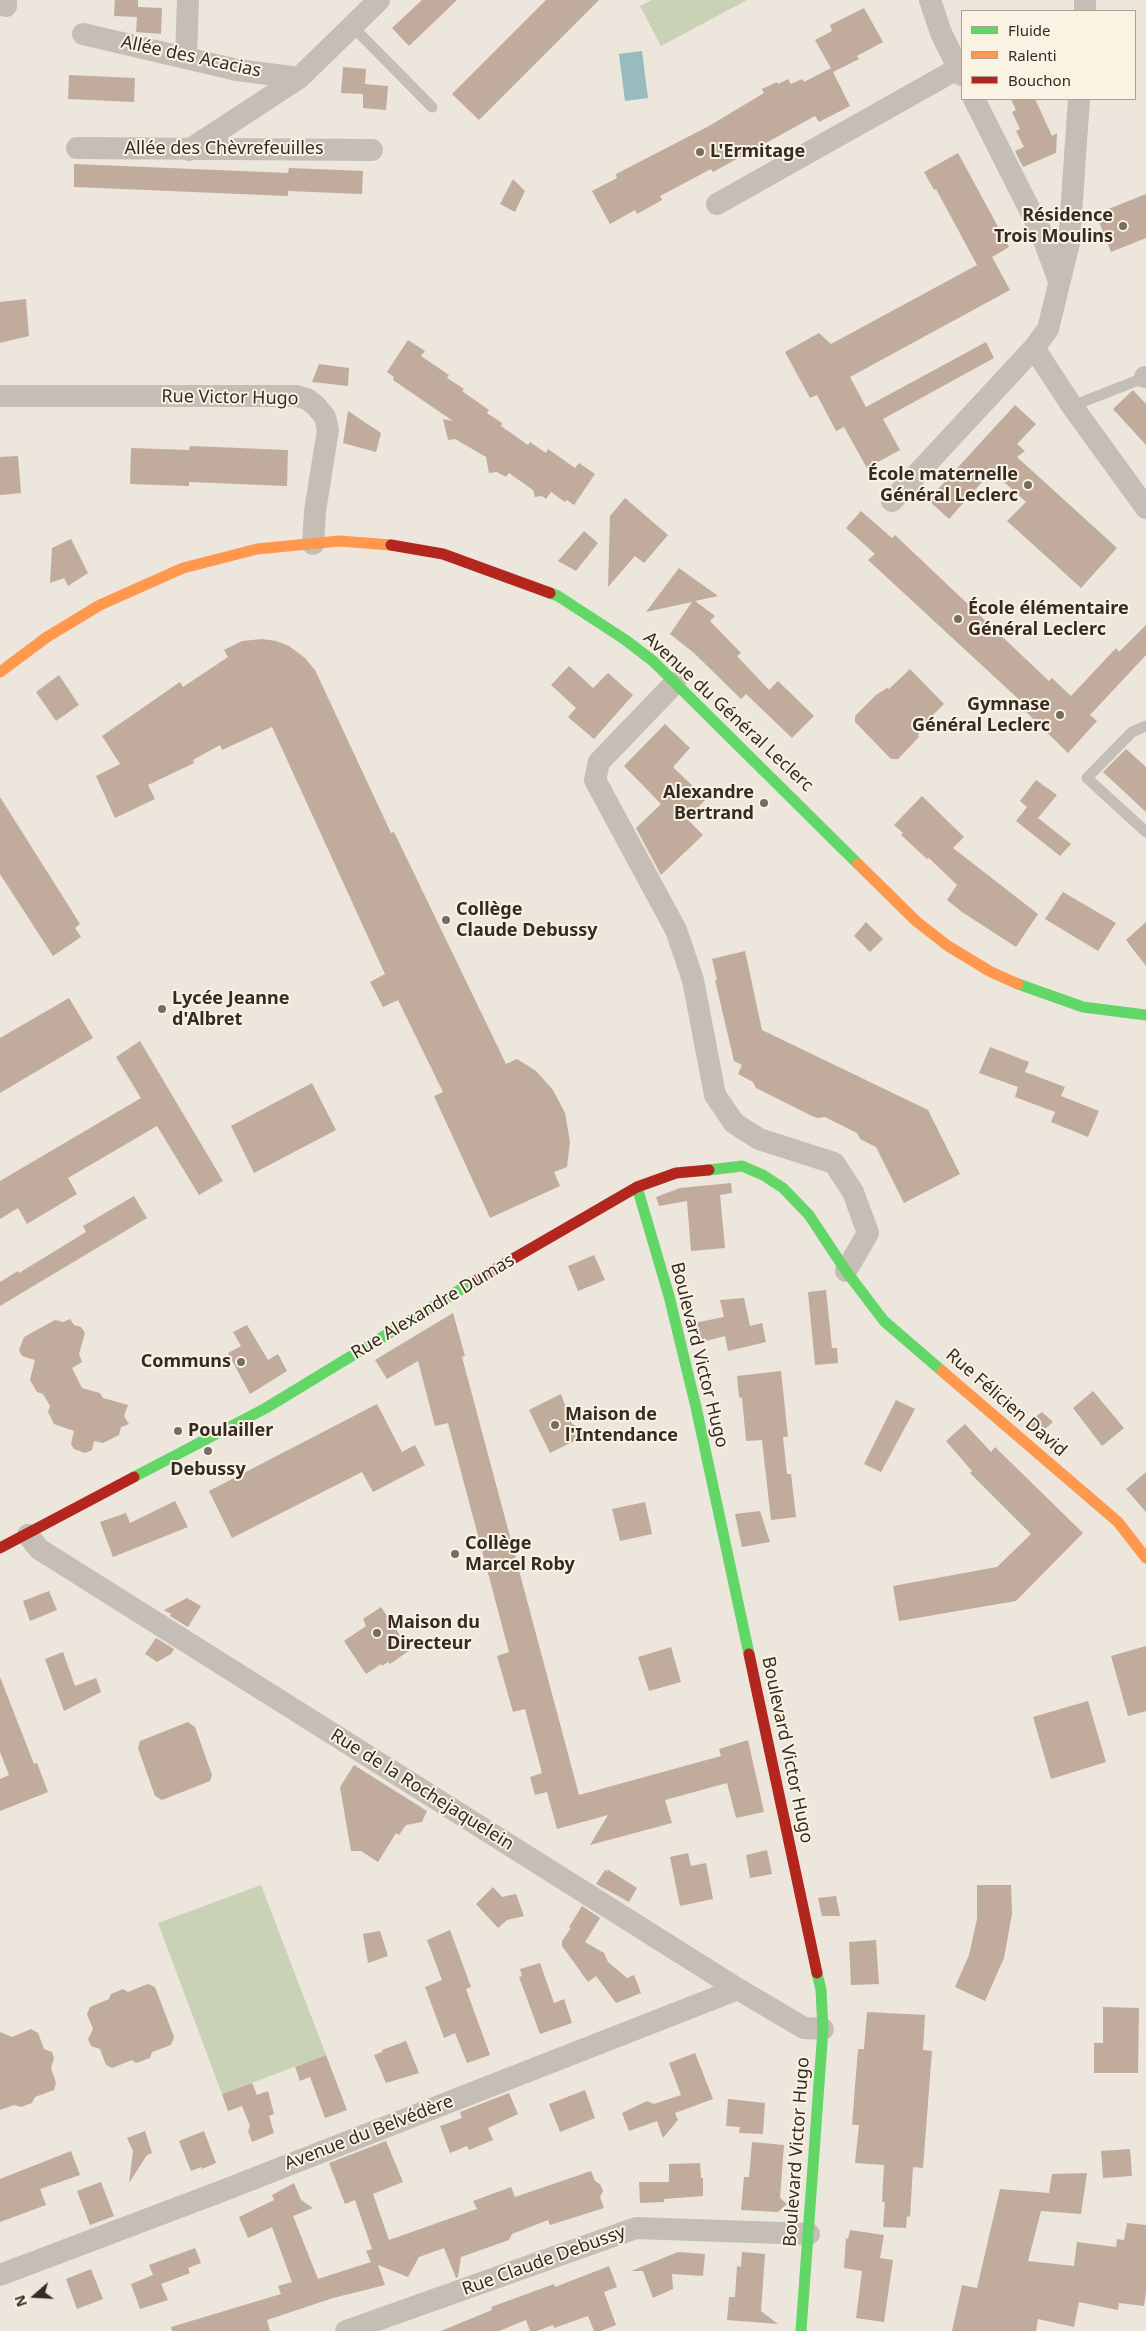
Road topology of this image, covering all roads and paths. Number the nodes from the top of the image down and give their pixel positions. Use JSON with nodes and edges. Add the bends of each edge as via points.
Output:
{"nodes":[{"id":1,"x":188,"y":0,"type":"edge"},
{"id":2,"x":380,"y":0,"type":"edge"},
{"id":3,"x":930,"y":0,"type":"edge"},
{"id":4,"x":352,"y":26,"type":"junction"},
{"id":5,"x":83,"y":34,"type":"dead end"},
{"id":6,"x":186,"y":58,"type":"junction"},
{"id":7,"x":960,"y":71,"type":"edge"},
{"id":8,"x":298,"y":78,"type":"junction"},
{"id":9,"x":975,"y":100,"type":"edge"},
{"id":10,"x":1079,"y":100,"type":"edge"},
{"id":11,"x":432,"y":107,"type":"dead end"},
{"id":12,"x":78,"y":148,"type":"dead end"},
{"id":13,"x":189,"y":150,"type":"junction"},
{"id":14,"x":372,"y":150,"type":"dead end"},
{"id":15,"x":717,"y":204,"type":"dead end"},
{"id":16,"x":1058,"y":281,"type":"junction"},
{"id":17,"x":1034,"y":348,"type":"junction"},
{"id":18,"x":1146,"y":377,"type":"edge"},
{"id":19,"x":0,"y":396,"type":"edge"},
{"id":20,"x":1072,"y":406,"type":"junction"},
{"id":21,"x":892,"y":501,"type":"dead end"},
{"id":22,"x":1146,"y":508,"type":"edge"},
{"id":23,"x":314,"y":544,"type":"junction"},
{"id":24,"x":0,"y":672,"type":"edge"},
{"id":25,"x":675,"y":683,"type":"junction"},
{"id":26,"x":1146,"y":726,"type":"edge"},
{"id":27,"x":1146,"y":832,"type":"edge"},
{"id":28,"x":1146,"y":1015,"type":"edge"},
{"id":29,"x":637,"y":1187,"type":"junction"},
{"id":30,"x":846,"y":1270,"type":"junction"},
{"id":31,"x":28,"y":1535,"type":"junction"},
{"id":32,"x":0,"y":1548,"type":"edge"},
{"id":33,"x":1146,"y":1558,"type":"edge"},
{"id":34,"x":738,"y":1989,"type":"junction"},
{"id":35,"x":823,"y":2029,"type":"junction"},
{"id":36,"x":809,"y":2234,"type":"junction"},
{"id":37,"x":0,"y":2275,"type":"edge"},
{"id":38,"x":346,"y":2331,"type":"edge"},
{"id":39,"x":801,"y":2331,"type":"edge"}],
"edges":[{"from":1,"to":6,"type":"street"},
{"from":2,"to":4,"type":"street"},
{"from":3,"to":7,"type":"street","via":[[941,33]]},
{"from":4,"to":8,"type":"street"},
{"from":4,"to":11,"type":"lane"},
{"from":5,"to":6,"type":"street","name":"Allée des Acacias"},
{"from":6,"to":8,"type":"street","name":"Allée des Acacias","via":[[237,70]]},
{"from":7,"to":15,"type":"street"},
{"from":8,"to":13,"type":"street"},
{"from":9,"to":16,"type":"street","via":[[1040,230]]},
{"from":10,"to":16,"type":"street","via":[[1069,243]]},
{"from":12,"to":13,"type":"street","name":"Allée des Chèvrefeuilles"},
{"from":13,"to":14,"type":"street","name":"Allée des Chèvrefeuilles"},
{"from":16,"to":17,"type":"street","via":[[1048,329]]},
{"from":17,"to":20,"type":"street"},
{"from":17,"to":21,"type":"street"},
{"from":18,"to":20,"type":"lane"},
{"from":19,"to":23,"type":"street","name":"Rue Victor Hugo","via":[[297,396],[307,399],[325,417],[328,430],[315,511]]},
{"from":20,"to":22,"type":"street"},
{"from":23,"to":24,"type":"street","name":"Avenue du Général Leclerc","via":[[257,549],[183,568],[100,605],[47,637]]},
{"from":23,"to":25,"type":"street","name":"Avenue du Général Leclerc","via":[[339,541],[401,546],[444,554],[541,589],[558,596],[624,639]]},
{"from":25,"to":28,"type":"street","name":"Avenue du Général Leclerc","via":[[916,921],[948,946],[992,972],[1037,992],[1083,1007]]},
{"from":25,"to":30,"type":"street","via":[[599,762],[596,780],[676,930],[692,980],[715,1095],[734,1123],[758,1139],[834,1163],[853,1192],[868,1233]]},
{"from":26,"to":27,"type":"lane","via":[[1132,732],[1087,778]]},
{"from":29,"to":30,"type":"street","name":"Rue Alexandre Dumas","via":[[676,1173],[742,1166],[782,1188],[809,1215]]},
{"from":29,"to":31,"type":"street","name":"Rue Alexandre Dumas","via":[[266,1408]]},
{"from":29,"to":35,"type":"street","name":"Boulevard Victor Hugo","via":[[669,1296],[696,1407],[821,1990]]},
{"from":30,"to":33,"type":"street","name":"Rue Félicien David","via":[[884,1320],[1118,1522]]},
{"from":31,"to":32,"type":"street","name":"Rue Alexandre Dumas"},
{"from":31,"to":34,"type":"street","name":"Rue de la Rochejaquelein","via":[[39,1549]]},
{"from":34,"to":35,"type":"street","name":"Rue de la Rochejaquelein","via":[[804,2028]]},
{"from":34,"to":37,"type":"street","name":"Avenue du Belvédère"},
{"from":35,"to":36,"type":"street","name":"Boulevard Victor Hugo"},
{"from":36,"to":38,"type":"street","name":"Rue Claude Debussy","via":[[636,2228]]},
{"from":36,"to":39,"type":"street","name":"Boulevard Victor Hugo"}]}
